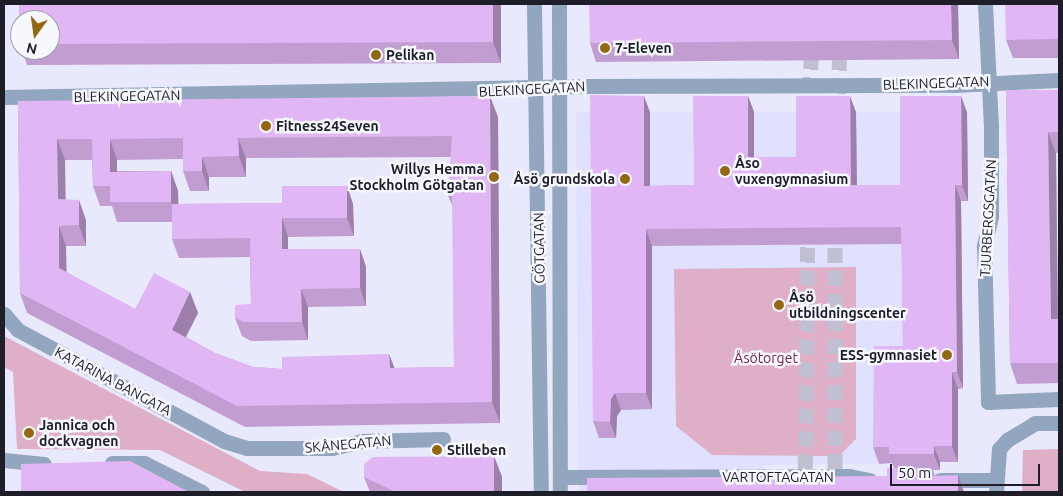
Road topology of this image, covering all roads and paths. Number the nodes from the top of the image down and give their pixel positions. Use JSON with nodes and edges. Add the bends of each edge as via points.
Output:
{"nodes":[{"id":1,"x":534,"y":4,"type":"edge"},
{"id":2,"x":559,"y":4,"type":"edge"},
{"id":3,"x":985,"y":4,"type":"edge"},
{"id":4,"x":1059,"y":80,"type":"edge"},
{"id":5,"x":987,"y":81,"type":"junction"},
{"id":6,"x":560,"y":88,"type":"junction"},
{"id":7,"x":536,"y":89,"type":"junction"},
{"id":8,"x":4,"y":97,"type":"edge"},
{"id":9,"x":4,"y":315,"type":"edge"},
{"id":10,"x":1059,"y":399,"type":"edge"},
{"id":11,"x":1059,"y":423,"type":"edge"},
{"id":12,"x":443,"y":439,"type":"dead end"},
{"id":13,"x":224,"y":441,"type":"joint"},
{"id":14,"x":4,"y":460,"type":"edge"},
{"id":15,"x":65,"y":463,"type":"edge"},
{"id":16,"x":92,"y":463,"type":"edge"},
{"id":17,"x":885,"y":481,"type":"edge"},
{"id":18,"x":922,"y":481,"type":"edge"},
{"id":19,"x":560,"y":485,"type":"edge"},
{"id":20,"x":996,"y":486,"type":"edge"},
{"id":21,"x":202,"y":492,"type":"edge"},
{"id":22,"x":541,"y":492,"type":"edge"}],
"edges":[{"from":1,"to":7,"type":"street","name":"GÖTGATAN"},
{"from":2,"to":6,"type":"street","name":"GÖTGATAN"},
{"from":3,"to":5,"type":"street","name":"TJURBERGSGATAN"},
{"from":4,"to":5,"type":"street","name":"BLEKINGEGATAN"},
{"from":5,"to":6,"type":"street","name":"BLEKINGEGATAN","via":[[946,86]]},
{"from":5,"to":10,"type":"street","name":"TJURBERGSGATAN","via":[[991,127],[991,217],[984,246],[988,402]]},
{"from":6,"to":7,"type":"street","name":"BLEKINGEGATAN"},
{"from":6,"to":19,"type":"street","name":"GÖTGATAN"},
{"from":7,"to":8,"type":"street","name":"BLEKINGEGATAN"},
{"from":7,"to":22,"type":"street","name":"GÖTGATAN"},
{"from":9,"to":13,"type":"street","name":"KATARINA BANGATA","via":[[18,330]]},
{"from":11,"to":20,"type":"street","via":[[1034,423],[1007,440],[999,449]]},
{"from":12,"to":13,"type":"street","name":"SKÅNEGATAN","via":[[362,440],[332,448],[247,448]]},
{"from":14,"to":15,"type":"street"},
{"from":16,"to":21,"type":"street","via":[[144,462]]},
{"from":17,"to":19,"type":"street","name":"VARTOFTAGATAN","via":[[849,476]]},
{"from":18,"to":20,"type":"street"}]}
